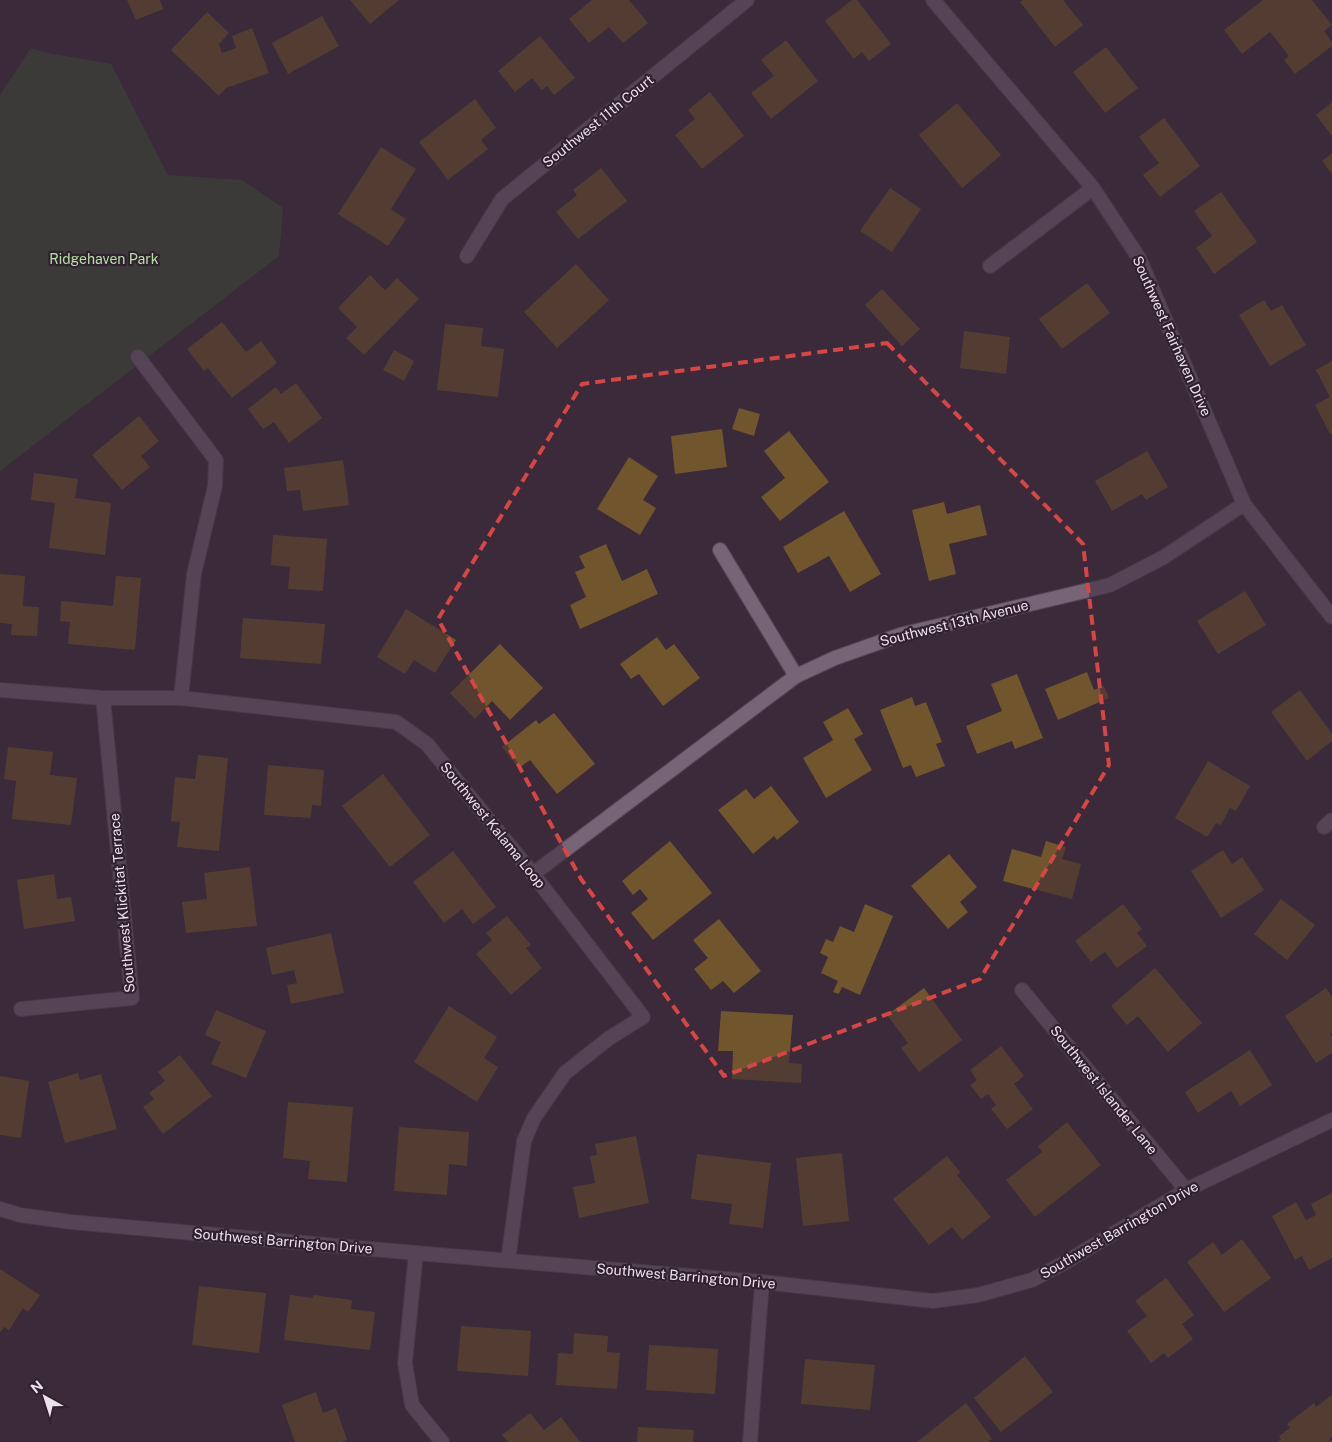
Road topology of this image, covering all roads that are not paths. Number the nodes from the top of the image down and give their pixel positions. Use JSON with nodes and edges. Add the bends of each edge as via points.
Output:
{"nodes":[{"id":1,"x":747,"y":0,"type":"edge"},
{"id":2,"x":933,"y":0,"type":"edge"},
{"id":3,"x":1093,"y":188,"type":"junction"},
{"id":4,"x":467,"y":256,"type":"dead end"},
{"id":5,"x":990,"y":266,"type":"dead end"},
{"id":6,"x":138,"y":357,"type":"dead end"},
{"id":7,"x":1244,"y":504,"type":"junction"},
{"id":8,"x":720,"y":550,"type":"dead end"},
{"id":9,"x":1332,"y":617,"type":"edge"},
{"id":10,"x":796,"y":676,"type":"junction"},
{"id":11,"x":0,"y":690,"type":"edge"},
{"id":12,"x":104,"y":698,"type":"junction"},
{"id":13,"x":181,"y":698,"type":"junction"},
{"id":14,"x":533,"y":874,"type":"junction"},
{"id":15,"x":1022,"y":990,"type":"dead end"},
{"id":16,"x":21,"y":1009,"type":"dead end"},
{"id":17,"x":1332,"y":1120,"type":"edge"},
{"id":18,"x":1186,"y":1190,"type":"junction"},
{"id":19,"x":0,"y":1209,"type":"edge"},
{"id":20,"x":416,"y":1253,"type":"junction"},
{"id":21,"x":508,"y":1261,"type":"junction"},
{"id":22,"x":762,"y":1282,"type":"junction"},
{"id":23,"x":442,"y":1442,"type":"edge"},
{"id":24,"x":750,"y":1442,"type":"edge"}],
"edges":[{"from":1,"to":4,"type":"street","name":"Southwest 11th Court","via":[[502,199]]},
{"from":2,"to":3,"type":"street","name":"Southwest Fairhaven Drive"},
{"from":3,"to":5,"type":"street"},
{"from":3,"to":7,"type":"street","name":"Southwest Fairhaven Drive","via":[[1140,258]]},
{"from":6,"to":13,"type":"street","via":[[216,460],[215,486],[194,574]]},
{"from":7,"to":9,"type":"street","name":"Southwest Fairhaven Drive"},
{"from":7,"to":10,"type":"street","name":"Southwest 13th Avenue","via":[[1164,557],[1110,585],[900,635]]},
{"from":8,"to":10,"type":"street"},
{"from":10,"to":14,"type":"street","name":"Southwest 13th Avenue"},
{"from":11,"to":12,"type":"street","name":"Southwest Kalama Loop"},
{"from":12,"to":13,"type":"street","name":"Southwest Kalama Loop"},
{"from":12,"to":16,"type":"street","name":"Southwest Klickitat Terrace","via":[[132,998]]},
{"from":13,"to":14,"type":"street","name":"Southwest Kalama Loop","via":[[396,722],[427,744]]},
{"from":14,"to":21,"type":"street","name":"Southwest Kalama Loop","via":[[643,1017],[565,1073],[534,1118],[524,1141]]},
{"from":15,"to":18,"type":"street","name":"Southwest Islander Lane"},
{"from":17,"to":18,"type":"street","name":"Southwest Barrington Drive"},
{"from":18,"to":22,"type":"street","name":"Southwest Barrington Drive","via":[[1032,1280],[978,1295],[933,1300]]},
{"from":19,"to":20,"type":"street","name":"Southwest Barrington Drive","via":[[71,1222]]},
{"from":20,"to":21,"type":"street","name":"Southwest Barrington Drive"},
{"from":20,"to":23,"type":"street","via":[[405,1363],[412,1406]]},
{"from":21,"to":22,"type":"street","name":"Southwest Barrington Drive"},
{"from":22,"to":24,"type":"street"}]}
